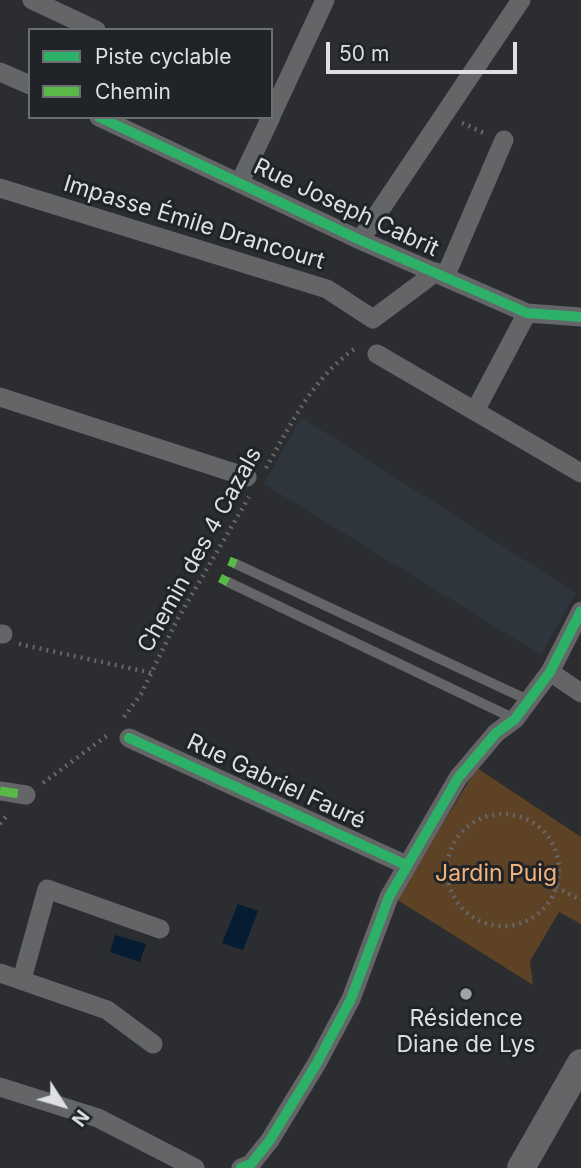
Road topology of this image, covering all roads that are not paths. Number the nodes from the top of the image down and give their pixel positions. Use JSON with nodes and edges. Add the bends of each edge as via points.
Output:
{"nodes":[{"id":1,"x":32,"y":0,"type":"edge"},
{"id":2,"x":325,"y":0,"type":"edge"},
{"id":3,"x":521,"y":0,"type":"edge"},
{"id":4,"x":92,"y":28,"type":"edge"},
{"id":5,"x":0,"y":72,"type":"edge"},
{"id":6,"x":28,"y":84,"type":"edge"},
{"id":7,"x":273,"y":112,"type":"edge"},
{"id":8,"x":103,"y":119,"type":"edge"},
{"id":9,"x":270,"y":119,"type":"edge"},
{"id":10,"x":503,"y":141,"type":"road end"},
{"id":11,"x":240,"y":182,"type":"junction"},
{"id":12,"x":0,"y":188,"type":"edge"},
{"id":13,"x":359,"y":240,"type":"junction"},
{"id":14,"x":440,"y":274,"type":"junction"},
{"id":15,"x":527,"y":313,"type":"junction"},
{"id":16,"x":581,"y":317,"type":"edge"},
{"id":17,"x":370,"y":348,"type":"road end"},
{"id":18,"x":0,"y":397,"type":"edge"},
{"id":19,"x":475,"y":411,"type":"junction"},
{"id":20,"x":581,"y":473,"type":"edge"},
{"id":21,"x":255,"y":479,"type":"road end"},
{"id":22,"x":236,"y":564,"type":"dead end"},
{"id":23,"x":228,"y":582,"type":"dead end"},
{"id":24,"x":581,"y":611,"type":"edge"},
{"id":25,"x":550,"y":672,"type":"junction"},
{"id":26,"x":581,"y":693,"type":"edge"},
{"id":27,"x":528,"y":699,"type":"junction"},
{"id":28,"x":514,"y":719,"type":"junction"},
{"id":29,"x":120,"y":731,"type":"road end"},
{"id":30,"x":0,"y":791,"type":"edge"},
{"id":31,"x":26,"y":796,"type":"road end"},
{"id":32,"x":406,"y":865,"type":"junction"},
{"id":33,"x":160,"y":929,"type":"dead end"},
{"id":34,"x":0,"y":973,"type":"edge"},
{"id":35,"x":22,"y":979,"type":"junction"},
{"id":36,"x":153,"y":1044,"type":"dead end"},
{"id":37,"x":577,"y":1071,"type":"edge"},
{"id":38,"x":0,"y":1087,"type":"edge"},
{"id":39,"x":543,"y":1160,"type":"edge"},
{"id":40,"x":195,"y":1168,"type":"edge"},
{"id":41,"x":241,"y":1168,"type":"edge"},
{"id":42,"x":521,"y":1168,"type":"edge"}],
"edges":[{"from":1,"to":4,"type":"street"},
{"from":2,"to":7,"type":"street"},
{"from":3,"to":13,"type":"street"},
{"from":5,"to":6,"type":"street"},
{"from":8,"to":11,"type":"street","name":"Rue Joseph Cabrit"},
{"from":9,"to":11,"type":"street"},
{"from":10,"to":14,"type":"street"},
{"from":11,"to":13,"type":"street","name":"Rue Joseph Cabrit"},
{"from":12,"to":14,"type":"street","name":"Impasse Émile Drancourt","via":[[327,289],[373,319]]},
{"from":13,"to":14,"type":"street","name":"Rue Joseph Cabrit"},
{"from":14,"to":15,"type":"street","name":"Rue Joseph Cabrit"},
{"from":15,"to":16,"type":"street","name":"Rue Joseph Cabrit"},
{"from":15,"to":19,"type":"street"},
{"from":17,"to":19,"type":"street"},
{"from":18,"to":21,"type":"street"},
{"from":19,"to":20,"type":"street"},
{"from":22,"to":27,"type":"lane"},
{"from":23,"to":28,"type":"lane"},
{"from":24,"to":25,"type":"street"},
{"from":25,"to":26,"type":"street"},
{"from":25,"to":27,"type":"street"},
{"from":27,"to":28,"type":"street"},
{"from":28,"to":32,"type":"street","via":[[458,778]]},
{"from":29,"to":32,"type":"street","name":"Rue Gabriel Fauré"},
{"from":30,"to":31,"type":"street"},
{"from":32,"to":41,"type":"street","via":[[389,897],[351,999],[317,1063],[270,1140],[251,1164]]},
{"from":33,"to":35,"type":"street","via":[[47,889]]},
{"from":34,"to":35,"type":"street"},
{"from":35,"to":36,"type":"street","via":[[107,1010]]},
{"from":37,"to":39,"type":"main road"},
{"from":37,"to":42,"type":"main road"},
{"from":38,"to":40,"type":"street","via":[[98,1118]]}]}
